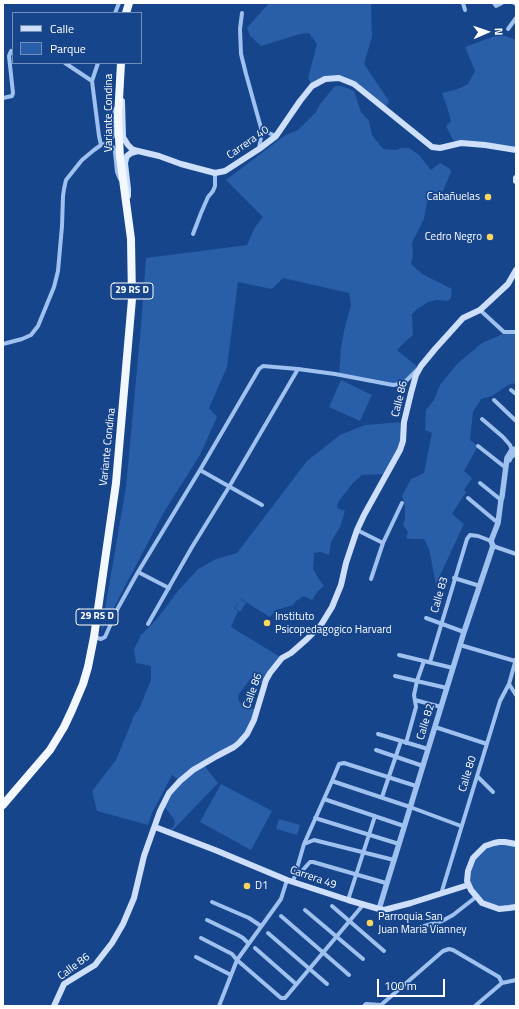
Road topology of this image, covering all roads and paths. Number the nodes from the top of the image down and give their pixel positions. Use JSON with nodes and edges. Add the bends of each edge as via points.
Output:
{"nodes":[{"id":1,"x":463,"y":3,"type":"edge"},
{"id":2,"x":494,"y":3,"type":"edge"},
{"id":3,"x":502,"y":3,"type":"edge"},
{"id":4,"x":465,"y":10,"type":"dead end"},
{"id":5,"x":242,"y":13,"type":"dead end"},
{"id":6,"x":516,"y":18,"type":"edge"},
{"id":7,"x":508,"y":29,"type":"dead end"},
{"id":8,"x":12,"y":51,"type":"edge"},
{"id":9,"x":66,"y":64,"type":"edge"},
{"id":10,"x":98,"y":64,"type":"edge"},
{"id":11,"x":121,"y":64,"type":"edge"},
{"id":12,"x":92,"y":81,"type":"junction"},
{"id":13,"x":119,"y":95,"type":"junction"},
{"id":14,"x":3,"y":98,"type":"edge"},
{"id":15,"x":261,"y":128,"type":"junction"},
{"id":16,"x":276,"y":136,"type":"junction"},
{"id":17,"x":103,"y":145,"type":"junction"},
{"id":18,"x":259,"y":149,"type":"junction"},
{"id":19,"x":516,"y":150,"type":"edge"},
{"id":20,"x":138,"y":152,"type":"junction"},
{"id":21,"x":215,"y":173,"type":"junction"},
{"id":22,"x":516,"y":178,"type":"edge"},
{"id":23,"x":516,"y":181,"type":"edge"},
{"id":24,"x":124,"y":190,"type":"junction"},
{"id":25,"x":127,"y":210,"type":"junction"},
{"id":26,"x":193,"y":234,"type":"dead end"},
{"id":27,"x":516,"y":270,"type":"edge"},
{"id":28,"x":480,"y":310,"type":"junction"},
{"id":29,"x":516,"y":332,"type":"edge"},
{"id":30,"x":3,"y":344,"type":"edge"},
{"id":31,"x":421,"y":366,"type":"junction"},
{"id":32,"x":298,"y":370,"type":"junction"},
{"id":33,"x":511,"y":390,"type":"dead end"},
{"id":34,"x":516,"y":394,"type":"edge"},
{"id":35,"x":494,"y":400,"type":"dead end"},
{"id":36,"x":482,"y":419,"type":"dead end"},
{"id":37,"x":516,"y":420,"type":"edge"},
{"id":38,"x":478,"y":446,"type":"dead end"},
{"id":39,"x":515,"y":451,"type":"edge"},
{"id":40,"x":506,"y":467,"type":"junction"},
{"id":41,"x":200,"y":470,"type":"junction"},
{"id":42,"x":480,"y":483,"type":"dead end"},
{"id":43,"x":229,"y":487,"type":"junction"},
{"id":44,"x":468,"y":498,"type":"dead end"},
{"id":45,"x":501,"y":500,"type":"junction"},
{"id":46,"x":402,"y":502,"type":"dead end"},
{"id":47,"x":262,"y":505,"type":"dead end"},
{"id":48,"x":498,"y":523,"type":"junction"},
{"id":49,"x":357,"y":530,"type":"junction"},
{"id":50,"x":382,"y":543,"type":"junction"},
{"id":51,"x":492,"y":543,"type":"junction"},
{"id":52,"x":515,"y":553,"type":"edge"},
{"id":53,"x":138,"y":572,"type":"junction"},
{"id":54,"x":454,"y":578,"type":"junction"},
{"id":55,"x":371,"y":579,"type":"dead end"},
{"id":56,"x":480,"y":586,"type":"junction"},
{"id":57,"x":169,"y":588,"type":"junction"},
{"id":58,"x":426,"y":618,"type":"dead end"},
{"id":59,"x":148,"y":624,"type":"dead end"},
{"id":60,"x":442,"y":624,"type":"junction"},
{"id":61,"x":464,"y":632,"type":"junction"},
{"id":62,"x":94,"y":638,"type":"junction"},
{"id":63,"x":460,"y":645,"type":"junction"},
{"id":64,"x":399,"y":655,"type":"dead end"},
{"id":65,"x":516,"y":660,"type":"edge"},
{"id":66,"x":424,"y":661,"type":"junction"},
{"id":67,"x":430,"y":662,"type":"junction"},
{"id":68,"x":453,"y":668,"type":"junction"},
{"id":69,"x":395,"y":676,"type":"dead end"},
{"id":70,"x":417,"y":681,"type":"junction"},
{"id":71,"x":509,"y":684,"type":"junction"},
{"id":72,"x":447,"y":688,"type":"junction"},
{"id":73,"x":516,"y":695,"type":"edge"},
{"id":74,"x":415,"y":700,"type":"junction"},
{"id":75,"x":441,"y":707,"type":"junction"},
{"id":76,"x":435,"y":727,"type":"junction"},
{"id":77,"x":378,"y":734,"type":"dead end"},
{"id":78,"x":401,"y":741,"type":"junction"},
{"id":79,"x":406,"y":742,"type":"junction"},
{"id":80,"x":487,"y":744,"type":"junction"},
{"id":81,"x":428,"y":749,"type":"junction"},
{"id":82,"x":376,"y":750,"type":"dead end"},
{"id":83,"x":396,"y":757,"type":"junction"},
{"id":84,"x":423,"y":766,"type":"junction"},
{"id":85,"x":477,"y":776,"type":"junction"},
{"id":86,"x":389,"y":777,"type":"junction"},
{"id":87,"x":332,"y":781,"type":"junction"},
{"id":88,"x":416,"y":786,"type":"junction"},
{"id":89,"x":493,"y":792,"type":"dead end"},
{"id":90,"x":382,"y":797,"type":"junction"},
{"id":91,"x":324,"y":799,"type":"junction"},
{"id":92,"x":3,"y":806,"type":"edge"},
{"id":93,"x":410,"y":807,"type":"junction"},
{"id":94,"x":375,"y":816,"type":"junction"},
{"id":95,"x":315,"y":818,"type":"junction"},
{"id":96,"x":404,"y":826,"type":"junction"},
{"id":97,"x":462,"y":826,"type":"junction"},
{"id":98,"x":155,"y":827,"type":"junction"},
{"id":99,"x":370,"y":834,"type":"junction"},
{"id":100,"x":304,"y":844,"type":"junction"},
{"id":101,"x":398,"y":844,"type":"junction"},
{"id":102,"x":516,"y":844,"type":"edge"},
{"id":103,"x":364,"y":852,"type":"junction"},
{"id":104,"x":394,"y":860,"type":"junction"},
{"id":105,"x":295,"y":875,"type":"junction"},
{"id":106,"x":357,"y":875,"type":"junction"},
{"id":107,"x":287,"y":880,"type":"junction"},
{"id":108,"x":293,"y":882,"type":"junction"},
{"id":109,"x":386,"y":883,"type":"junction"},
{"id":110,"x":468,"y":885,"type":"junction"},
{"id":111,"x":441,"y":894,"type":"junction"},
{"id":112,"x":476,"y":897,"type":"junction"},
{"id":113,"x":348,"y":900,"type":"junction"},
{"id":114,"x":212,"y":902,"type":"dead end"},
{"id":115,"x":363,"y":905,"type":"junction"},
{"id":116,"x":332,"y":906,"type":"dead end"},
{"id":117,"x":516,"y":907,"type":"edge"},
{"id":118,"x":378,"y":909,"type":"junction"},
{"id":119,"x":305,"y":910,"type":"dead end"},
{"id":120,"x":281,"y":916,"type":"dead end"},
{"id":121,"x":207,"y":920,"type":"dead end"},
{"id":122,"x":350,"y":920,"type":"junction"},
{"id":123,"x":261,"y":926,"type":"junction"},
{"id":124,"x":417,"y":928,"type":"dead end"},
{"id":125,"x":268,"y":933,"type":"dead end"},
{"id":126,"x":336,"y":937,"type":"junction"},
{"id":127,"x":201,"y":938,"type":"dead end"},
{"id":128,"x":248,"y":943,"type":"junction"},
{"id":129,"x":255,"y":948,"type":"dead end"},
{"id":130,"x":384,"y":951,"type":"dead end"},
{"id":131,"x":323,"y":952,"type":"junction"},
{"id":132,"x":196,"y":957,"type":"dead end"},
{"id":133,"x":363,"y":959,"type":"dead end"},
{"id":134,"x":237,"y":960,"type":"junction"},
{"id":135,"x":310,"y":968,"type":"junction"},
{"id":136,"x":231,"y":974,"type":"junction"},
{"id":137,"x":349,"y":975,"type":"dead end"},
{"id":138,"x":516,"y":980,"type":"edge"},
{"id":139,"x":502,"y":983,"type":"junction"},
{"id":140,"x":296,"y":984,"type":"junction"},
{"id":141,"x":327,"y":984,"type":"dead end"},
{"id":142,"x":54,"y":1006,"type":"edge"},
{"id":143,"x":218,"y":1006,"type":"edge"},
{"id":144,"x":364,"y":1006,"type":"edge"},
{"id":145,"x":475,"y":1006,"type":"edge"}],
"edges":[{"from":1,"to":4,"type":"street"},
{"from":2,"to":3,"type":"street","via":[[496,6]]},
{"from":5,"to":15,"type":"street","via":[[241,54]]},
{"from":6,"to":7,"type":"street"},
{"from":8,"to":14,"type":"street","via":[[9,56],[13,93],[12,96]]},
{"from":9,"to":12,"type":"street"},
{"from":10,"to":12,"type":"street"},
{"from":11,"to":13,"type":"highway","name":"Variante Condina","number":"29 RS D"},
{"from":12,"to":17,"type":"street","via":[[99,136]]},
{"from":13,"to":17,"type":"street","via":[[115,107],[113,136]]},
{"from":13,"to":20,"type":"main road","via":[[122,103],[123,137],[132,149]]},
{"from":13,"to":24,"type":"highway","name":"Variante Condina","number":"29 RS D","via":[[119,138]]},
{"from":15,"to":16,"type":"street"},
{"from":15,"to":18,"type":"street"},
{"from":16,"to":18,"type":"main road","name":"Carrera 40"},
{"from":16,"to":19,"type":"main road","name":"Carrera 40","via":[[312,86],[325,79],[339,78],[354,84],[432,147],[440,148],[462,143]]},
{"from":17,"to":24,"type":"street","via":[[113,147],[117,172]]},
{"from":17,"to":30,"type":"street","via":[[82,160],[66,180],[58,271],[38,326],[31,335]]},
{"from":18,"to":21,"type":"main road","name":"Carrera 40","via":[[225,171]]},
{"from":20,"to":21,"type":"main road"},
{"from":20,"to":25,"type":"main road","via":[[127,156],[125,163]]},
{"from":21,"to":26,"type":"street","via":[[215,186]]},
{"from":22,"to":23,"type":"main road"},
{"from":24,"to":25,"type":"highway","name":"Variante Condina","number":"29 RS D"},
{"from":25,"to":62,"type":"highway","name":"Variante Condina","number":"29 RS D","via":[[131,239],[132,299],[114,502]]},
{"from":27,"to":28,"type":"main road","name":"Calle 86","via":[[508,284]]},
{"from":28,"to":29,"type":"street","via":[[504,332]]},
{"from":28,"to":31,"type":"main road","name":"Calle 86","via":[[463,318]]},
{"from":31,"to":32,"type":"street","via":[[406,381],[393,385]]},
{"from":31,"to":49,"type":"main road","name":"Calle 86","via":[[411,393],[400,450]]},
{"from":32,"to":41,"type":"street","via":[[263,366],[259,369]]},
{"from":32,"to":43,"type":"street"},
{"from":33,"to":34,"type":"street"},
{"from":35,"to":37,"type":"street"},
{"from":36,"to":39,"type":"street"},
{"from":38,"to":40,"type":"street"},
{"from":39,"to":40,"type":"street"},
{"from":40,"to":45,"type":"street","name":"Calle 82"},
{"from":41,"to":43,"type":"street"},
{"from":41,"to":53,"type":"street"},
{"from":42,"to":45,"type":"street"},
{"from":43,"to":47,"type":"street"},
{"from":43,"to":57,"type":"street"},
{"from":44,"to":48,"type":"street"},
{"from":45,"to":48,"type":"street","name":"Calle 82"},
{"from":46,"to":50,"type":"street"},
{"from":48,"to":51,"type":"street","name":"Calle 82"},
{"from":49,"to":50,"type":"street"},
{"from":49,"to":98,"type":"main road","name":"Calle 86","via":[[332,607],[321,625],[307,640],[282,658],[270,673],[247,734],[239,743],[193,770],[176,784],[165,800]]},
{"from":50,"to":55,"type":"street"},
{"from":51,"to":52,"type":"street"},
{"from":51,"to":54,"type":"street","name":"Calle 83","via":[[470,535]]},
{"from":51,"to":56,"type":"street","name":"Calle 82"},
{"from":53,"to":57,"type":"street"},
{"from":53,"to":62,"type":"street","via":[[105,637]]},
{"from":54,"to":56,"type":"street"},
{"from":54,"to":60,"type":"street","name":"Calle 83"},
{"from":56,"to":61,"type":"street","name":"Calle 82"},
{"from":57,"to":59,"type":"street"},
{"from":58,"to":60,"type":"street"},
{"from":60,"to":61,"type":"street"},
{"from":60,"to":67,"type":"street","name":"Calle 83"},
{"from":61,"to":63,"type":"street","name":"Calle 82"},
{"from":62,"to":92,"type":"highway","name":"Variante Condina","number":"29 RS D","via":[[83,684],[64,727],[50,750]]},
{"from":63,"to":65,"type":"street"},
{"from":63,"to":68,"type":"street","name":"Calle 82"},
{"from":64,"to":66,"type":"street"},
{"from":65,"to":71,"type":"street","name":"Calle 80"},
{"from":66,"to":67,"type":"street"},
{"from":66,"to":70,"type":"street"},
{"from":67,"to":68,"type":"street"},
{"from":68,"to":72,"type":"street","name":"Calle 82"},
{"from":69,"to":70,"type":"street"},
{"from":70,"to":72,"type":"street"},
{"from":70,"to":74,"type":"street"},
{"from":71,"to":73,"type":"street"},
{"from":71,"to":80,"type":"street","name":"Calle 80","via":[[500,701]]},
{"from":72,"to":75,"type":"street","name":"Calle 82"},
{"from":74,"to":75,"type":"street"},
{"from":74,"to":79,"type":"street","via":[[416,707]]},
{"from":75,"to":76,"type":"street","name":"Calle 82"},
{"from":76,"to":80,"type":"street"},
{"from":76,"to":81,"type":"street","name":"Calle 82"},
{"from":77,"to":78,"type":"street"},
{"from":78,"to":79,"type":"street"},
{"from":78,"to":83,"type":"street"},
{"from":79,"to":81,"type":"street"},
{"from":80,"to":85,"type":"street","name":"Calle 80"},
{"from":81,"to":84,"type":"street","name":"Calle 82"},
{"from":82,"to":83,"type":"street"},
{"from":83,"to":84,"type":"street"},
{"from":83,"to":86,"type":"street"},
{"from":84,"to":88,"type":"street","name":"Calle 82"},
{"from":85,"to":89,"type":"street"},
{"from":85,"to":97,"type":"street","name":"Calle 80"},
{"from":86,"to":87,"type":"street","via":[[344,763],[339,764]]},
{"from":86,"to":88,"type":"street"},
{"from":86,"to":90,"type":"street"},
{"from":87,"to":90,"type":"street"},
{"from":87,"to":91,"type":"street"},
{"from":88,"to":93,"type":"street","name":"Calle 82"},
{"from":90,"to":93,"type":"street"},
{"from":91,"to":94,"type":"street"},
{"from":91,"to":95,"type":"street"},
{"from":93,"to":96,"type":"street","name":"Calle 82"},
{"from":93,"to":97,"type":"street"},
{"from":94,"to":96,"type":"street"},
{"from":94,"to":99,"type":"street"},
{"from":95,"to":99,"type":"street"},
{"from":95,"to":100,"type":"street"},
{"from":96,"to":101,"type":"street","name":"Calle 82"},
{"from":97,"to":111,"type":"street","name":"Calle 80"},
{"from":98,"to":107,"type":"main road","name":"Carrera 49"},
{"from":98,"to":142,"type":"main road","name":"Calle 86","via":[[144,856],[131,908],[120,930],[98,962],[64,984]]},
{"from":99,"to":101,"type":"street"},
{"from":99,"to":103,"type":"street"},
{"from":100,"to":103,"type":"street","via":[[318,841]]},
{"from":100,"to":105,"type":"street"},
{"from":101,"to":104,"type":"street","name":"Calle 82"},
{"from":102,"to":110,"type":"main road","via":[[505,842],[485,846],[470,864]]},
{"from":103,"to":104,"type":"street"},
{"from":103,"to":106,"type":"street"},
{"from":104,"to":109,"type":"street","name":"Calle 82"},
{"from":105,"to":106,"type":"street","via":[[313,862]]},
{"from":105,"to":108,"type":"street"},
{"from":106,"to":109,"type":"street"},
{"from":106,"to":113,"type":"street"},
{"from":107,"to":108,"type":"main road","name":"Carrera 49"},
{"from":107,"to":123,"type":"street","via":[[281,899]]},
{"from":108,"to":113,"type":"main road","name":"Carrera 49"},
{"from":109,"to":118,"type":"street","name":"Calle 82"},
{"from":110,"to":111,"type":"main road","name":"Carrera 49"},
{"from":110,"to":112,"type":"main road"},
{"from":111,"to":118,"type":"main road","name":"Carrera 49","via":[[384,910]]},
{"from":112,"to":117,"type":"main road","via":[[482,903],[499,909]]},
{"from":112,"to":124,"type":"street","via":[[442,921]]},
{"from":113,"to":115,"type":"main road","name":"Carrera 49"},
{"from":114,"to":123,"type":"street"},
{"from":115,"to":118,"type":"main road","name":"Carrera 49"},
{"from":115,"to":122,"type":"street"},
{"from":116,"to":122,"type":"street"},
{"from":119,"to":126,"type":"street"},
{"from":120,"to":131,"type":"street"},
{"from":121,"to":128,"type":"street","via":[[238,934]]},
{"from":122,"to":126,"type":"street"},
{"from":122,"to":130,"type":"street"},
{"from":123,"to":128,"type":"street"},
{"from":125,"to":135,"type":"street"},
{"from":126,"to":131,"type":"street"},
{"from":126,"to":133,"type":"street"},
{"from":127,"to":134,"type":"street","via":[[232,954]]},
{"from":128,"to":134,"type":"street"},
{"from":129,"to":140,"type":"street"},
{"from":131,"to":135,"type":"street"},
{"from":131,"to":137,"type":"street"},
{"from":132,"to":136,"type":"street"},
{"from":134,"to":136,"type":"street"},
{"from":134,"to":140,"type":"street","via":[[281,998],[285,998]]},
{"from":135,"to":140,"type":"street"},
{"from":135,"to":141,"type":"street"},
{"from":136,"to":143,"type":"street"},
{"from":138,"to":139,"type":"street"},
{"from":139,"to":144,"type":"street","via":[[499,977],[450,949],[443,951],[381,1004]]},
{"from":139,"to":145,"type":"street"}]}
